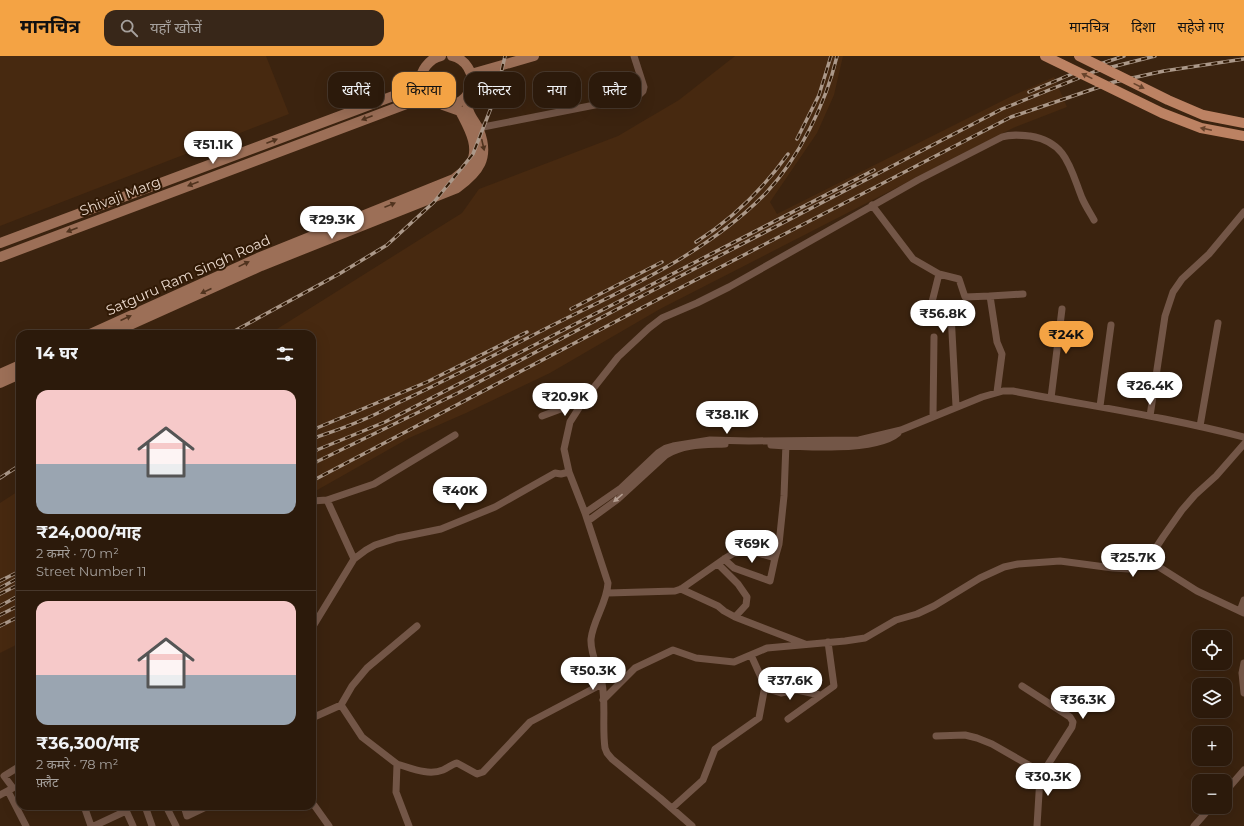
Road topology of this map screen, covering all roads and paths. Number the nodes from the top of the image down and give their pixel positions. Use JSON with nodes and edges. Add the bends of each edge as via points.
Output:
{"nodes":[{"id":1,"x":440,"y":56,"type":"edge"},
{"id":2,"x":534,"y":56,"type":"edge"},
{"id":3,"x":634,"y":56,"type":"edge"},
{"id":4,"x":1045,"y":56,"type":"edge"},
{"id":5,"x":1079,"y":56,"type":"edge"},
{"id":6,"x":457,"y":57,"type":"edge"},
{"id":7,"x":423,"y":72,"type":"edge"},
{"id":8,"x":470,"y":72,"type":"edge"},
{"id":9,"x":478,"y":72,"type":"edge"},
{"id":10,"x":392,"y":96,"type":"edge"},
{"id":11,"x":396,"y":108,"type":"edge"},
{"id":12,"x":450,"y":108,"type":"edge"},
{"id":13,"x":468,"y":108,"type":"edge"},
{"id":14,"x":1244,"y":123,"type":"edge"},
{"id":15,"x":478,"y":128,"type":"junction"},
{"id":16,"x":1244,"y":136,"type":"edge"},
{"id":17,"x":872,"y":205,"type":"junction"},
{"id":18,"x":1244,"y":212,"type":"edge"},
{"id":19,"x":1094,"y":220,"type":"dead end"},
{"id":20,"x":0,"y":243,"type":"edge"},
{"id":21,"x":0,"y":256,"type":"edge"},
{"id":22,"x":939,"y":274,"type":"junction"},
{"id":23,"x":1023,"y":294,"type":"dead end"},
{"id":24,"x":990,"y":296,"type":"junction"},
{"id":25,"x":1062,"y":309,"type":"dead end"},
{"id":26,"x":1218,"y":323,"type":"dead end"},
{"id":27,"x":1111,"y":325,"type":"dead end"},
{"id":28,"x":99,"y":330,"type":"edge"},
{"id":29,"x":119,"y":330,"type":"edge"},
{"id":30,"x":934,"y":337,"type":"dead end"},
{"id":31,"x":16,"y":367,"type":"edge"},
{"id":32,"x":0,"y":374,"type":"edge"},
{"id":33,"x":16,"y":376,"type":"edge"},
{"id":34,"x":0,"y":383,"type":"edge"},
{"id":35,"x":997,"y":392,"type":"junction"},
{"id":36,"x":1051,"y":398,"type":"junction"},
{"id":37,"x":584,"y":400,"type":"junction"},
{"id":38,"x":956,"y":406,"type":"junction"},
{"id":39,"x":1100,"y":406,"type":"junction"},
{"id":40,"x":542,"y":416,"type":"dead end"},
{"id":41,"x":933,"y":416,"type":"junction"},
{"id":42,"x":1150,"y":416,"type":"junction"},
{"id":43,"x":1200,"y":426,"type":"junction"},
{"id":44,"x":455,"y":435,"type":"dead end"},
{"id":45,"x":1244,"y":437,"type":"edge"},
{"id":46,"x":786,"y":443,"type":"junction"},
{"id":47,"x":1244,"y":444,"type":"edge"},
{"id":48,"x":569,"y":472,"type":"junction"},
{"id":49,"x":327,"y":500,"type":"junction"},
{"id":50,"x":316,"y":501,"type":"edge"},
{"id":51,"x":585,"y":514,"type":"junction"},
{"id":52,"x":588,"y":521,"type":"junction"},
{"id":53,"x":775,"y":558,"type":"junction"},
{"id":54,"x":354,"y":559,"type":"junction"},
{"id":55,"x":724,"y":559,"type":"junction"},
{"id":56,"x":1148,"y":560,"type":"junction"},
{"id":57,"x":718,"y":564,"type":"junction"},
{"id":58,"x":681,"y":589,"type":"junction"},
{"id":59,"x":608,"y":593,"type":"junction"},
{"id":60,"x":1244,"y":600,"type":"edge"},
{"id":61,"x":1242,"y":612,"type":"edge"},
{"id":62,"x":735,"y":617,"type":"junction"},
{"id":63,"x":316,"y":621,"type":"edge"},
{"id":64,"x":417,"y":626,"type":"dead end"},
{"id":65,"x":828,"y":642,"type":"junction"},
{"id":66,"x":806,"y":644,"type":"junction"},
{"id":67,"x":751,"y":655,"type":"junction"},
{"id":68,"x":1244,"y":663,"type":"edge"},
{"id":69,"x":602,"y":684,"type":"junction"},
{"id":70,"x":1022,"y":686,"type":"dead end"},
{"id":71,"x":765,"y":688,"type":"junction"},
{"id":72,"x":1244,"y":693,"type":"edge"},
{"id":73,"x":820,"y":695,"type":"junction"},
{"id":74,"x":603,"y":700,"type":"junction"},
{"id":75,"x":341,"y":705,"type":"junction"},
{"id":76,"x":316,"y":716,"type":"edge"},
{"id":77,"x":788,"y":719,"type":"dead end"},
{"id":78,"x":936,"y":736,"type":"dead end"},
{"id":79,"x":397,"y":764,"type":"junction"},
{"id":80,"x":16,"y":768,"type":"edge"},
{"id":81,"x":1244,"y":770,"type":"edge"},
{"id":82,"x":1040,"y":777,"type":"junction"},
{"id":83,"x":1232,"y":784,"type":"edge"},
{"id":84,"x":8,"y":791,"type":"junction"},
{"id":85,"x":0,"y":795,"type":"edge"},
{"id":86,"x":16,"y":807,"type":"edge"},
{"id":87,"x":316,"y":808,"type":"edge"},
{"id":88,"x":672,"y":808,"type":"junction"},
{"id":89,"x":18,"y":810,"type":"edge"},
{"id":90,"x":85,"y":810,"type":"edge"},
{"id":91,"x":123,"y":810,"type":"edge"},
{"id":92,"x":125,"y":810,"type":"edge"},
{"id":93,"x":146,"y":810,"type":"edge"},
{"id":94,"x":168,"y":810,"type":"edge"},
{"id":95,"x":185,"y":810,"type":"edge"},
{"id":96,"x":200,"y":810,"type":"edge"},
{"id":97,"x":1205,"y":814,"type":"edge"},
{"id":98,"x":26,"y":826,"type":"edge"},
{"id":99,"x":91,"y":826,"type":"edge"},
{"id":100,"x":94,"y":826,"type":"edge"},
{"id":101,"x":133,"y":826,"type":"edge"},
{"id":102,"x":152,"y":826,"type":"edge"},
{"id":103,"x":176,"y":826,"type":"edge"},
{"id":104,"x":330,"y":826,"type":"edge"},
{"id":105,"x":409,"y":826,"type":"edge"},
{"id":106,"x":692,"y":826,"type":"edge"},
{"id":107,"x":1037,"y":826,"type":"edge"},
{"id":108,"x":1194,"y":826,"type":"edge"}],
"edges":[{"from":1,"to":7,"type":"street","via":[[430,62]]},
{"from":2,"to":9,"type":"street"},
{"from":3,"to":15,"type":"street","via":[[644,87],[644,91],[639,95]]},
{"from":16,"to":4,"type":"main road","one_way":true,"bridge":true,"via":[[1200,128],[1162,113]]},
{"from":5,"to":14,"type":"main road","one_way":true,"bridge":true,"via":[[1203,115]]},
{"from":6,"to":8,"type":"street","via":[[467,65]]},
{"from":20,"to":10,"type":"street","name":"Shivaji Marg","one_way":true},
{"from":11,"to":21,"type":"street","name":"Shivaji Marg","one_way":true},
{"from":28,"to":12,"type":"street","name":"Satguru Ram Singh Road","one_way":true,"via":[[258,258],[454,179],[470,165],[474,152],[472,133],[460,112]]},
{"from":13,"to":15,"type":"street","name":"Satguru Ram Singh Road"},
{"from":15,"to":29,"type":"street","name":"Satguru Ram Singh Road","one_way":true,"via":[[484,152],[479,168],[470,179],[457,188],[261,266]]},
{"from":17,"to":19,"type":"street","via":[[995,140],[1018,134],[1041,138],[1060,150],[1070,166],[1082,198]]},
{"from":17,"to":22,"type":"street","via":[[913,259]]},
{"from":17,"to":37,"type":"street","via":[[729,287],[662,318],[618,357]]},
{"from":18,"to":42,"type":"street","via":[[1173,292],[1165,316]]},
{"from":22,"to":24,"type":"street","via":[[960,279],[965,297]]},
{"from":22,"to":38,"type":"street","via":[[932,302],[951,314]]},
{"from":23,"to":24,"type":"street"},
{"from":24,"to":35,"type":"street","via":[[997,342],[1002,354]]},
{"from":25,"to":36,"type":"street"},
{"from":26,"to":43,"type":"street"},
{"from":27,"to":39,"type":"street"},
{"from":30,"to":41,"type":"street"},
{"from":31,"to":32,"type":"street"},
{"from":33,"to":34,"type":"street"},
{"from":35,"to":36,"type":"street","via":[[1013,391]]},
{"from":35,"to":38,"type":"street"},
{"from":36,"to":39,"type":"street"},
{"from":37,"to":40,"type":"street","via":[[576,400],[566,407]]},
{"from":37,"to":48,"type":"street","via":[[570,422],[564,449]]},
{"from":38,"to":41,"type":"street"},
{"from":39,"to":42,"type":"street"},
{"from":41,"to":46,"type":"street","via":[[901,430],[855,441]]},
{"from":42,"to":43,"type":"street"},
{"from":43,"to":45,"type":"street"},
{"from":44,"to":49,"type":"street","via":[[374,484]]},
{"from":46,"to":51,"type":"street","via":[[710,440],[666,448]]},
{"from":46,"to":52,"type":"street","one_way":true,"via":[[724,444],[678,449],[666,455],[618,499]]},
{"from":46,"to":53,"type":"street","via":[[784,496]]},
{"from":47,"to":56,"type":"street","via":[[1182,510]]},
{"from":48,"to":51,"type":"street"},
{"from":48,"to":54,"type":"street","via":[[555,473],[495,507],[441,529],[374,545]]},
{"from":49,"to":50,"type":"street"},
{"from":49,"to":54,"type":"street"},
{"from":51,"to":52,"type":"street"},
{"from":52,"to":59,"type":"street","via":[[606,574]]},
{"from":53,"to":55,"type":"street","via":[[751,551]]},
{"from":53,"to":55,"type":"street","via":[[770,581],[734,568]]},
{"from":54,"to":63,"type":"street"},
{"from":55,"to":57,"type":"street"},
{"from":56,"to":61,"type":"street","via":[[1197,591]]},
{"from":56,"to":65,"type":"street","via":[[1129,569],[1060,562],[1032,562],[1011,566],[980,578],[934,606],[896,620],[865,638]]},
{"from":57,"to":58,"type":"street"},
{"from":57,"to":62,"type":"street","via":[[747,597],[746,605]]},
{"from":58,"to":59,"type":"street","via":[[667,592]]},
{"from":58,"to":62,"type":"street"},
{"from":59,"to":69,"type":"street","via":[[591,639]]},
{"from":60,"to":61,"type":"street"},
{"from":62,"to":66,"type":"street"},
{"from":64,"to":75,"type":"street","via":[[367,668]]},
{"from":65,"to":66,"type":"street"},
{"from":65,"to":73,"type":"street","via":[[834,686]]},
{"from":66,"to":67,"type":"street","via":[[767,648]]},
{"from":67,"to":71,"type":"street"},
{"from":67,"to":74,"type":"street","via":[[734,662],[696,658],[673,650],[635,668]]},
{"from":68,"to":72,"type":"street"},
{"from":69,"to":74,"type":"street"},
{"from":69,"to":79,"type":"street","via":[[530,722],[483,772],[477,774],[457,763],[442,771],[429,772]]},
{"from":70,"to":82,"type":"street","via":[[1070,717],[1073,722]]},
{"from":71,"to":73,"type":"street","via":[[781,693],[797,690]]},
{"from":71,"to":88,"type":"street","via":[[759,718],[715,749],[703,780]]},
{"from":73,"to":77,"type":"street"},
{"from":74,"to":88,"type":"street","via":[[607,753]]},
{"from":75,"to":76,"type":"street"},
{"from":75,"to":79,"type":"street","via":[[362,737]]},
{"from":78,"to":82,"type":"street","via":[[965,735],[977,738],[1029,765]]},
{"from":79,"to":105,"type":"street","via":[[396,792]]},
{"from":80,"to":84,"type":"street","via":[[4,776],[13,788]]},
{"from":81,"to":83,"type":"street"},
{"from":82,"to":107,"type":"street"},
{"from":84,"to":85,"type":"street"},
{"from":84,"to":86,"type":"street"},
{"from":87,"to":104,"type":"street"},
{"from":88,"to":106,"type":"street"},
{"from":89,"to":98,"type":"street"},
{"from":90,"to":99,"type":"street"},
{"from":91,"to":100,"type":"street"},
{"from":92,"to":101,"type":"street"},
{"from":93,"to":102,"type":"street"},
{"from":94,"to":103,"type":"street"},
{"from":95,"to":96,"type":"street","via":[[187,816]]},
{"from":97,"to":108,"type":"street"}]}
